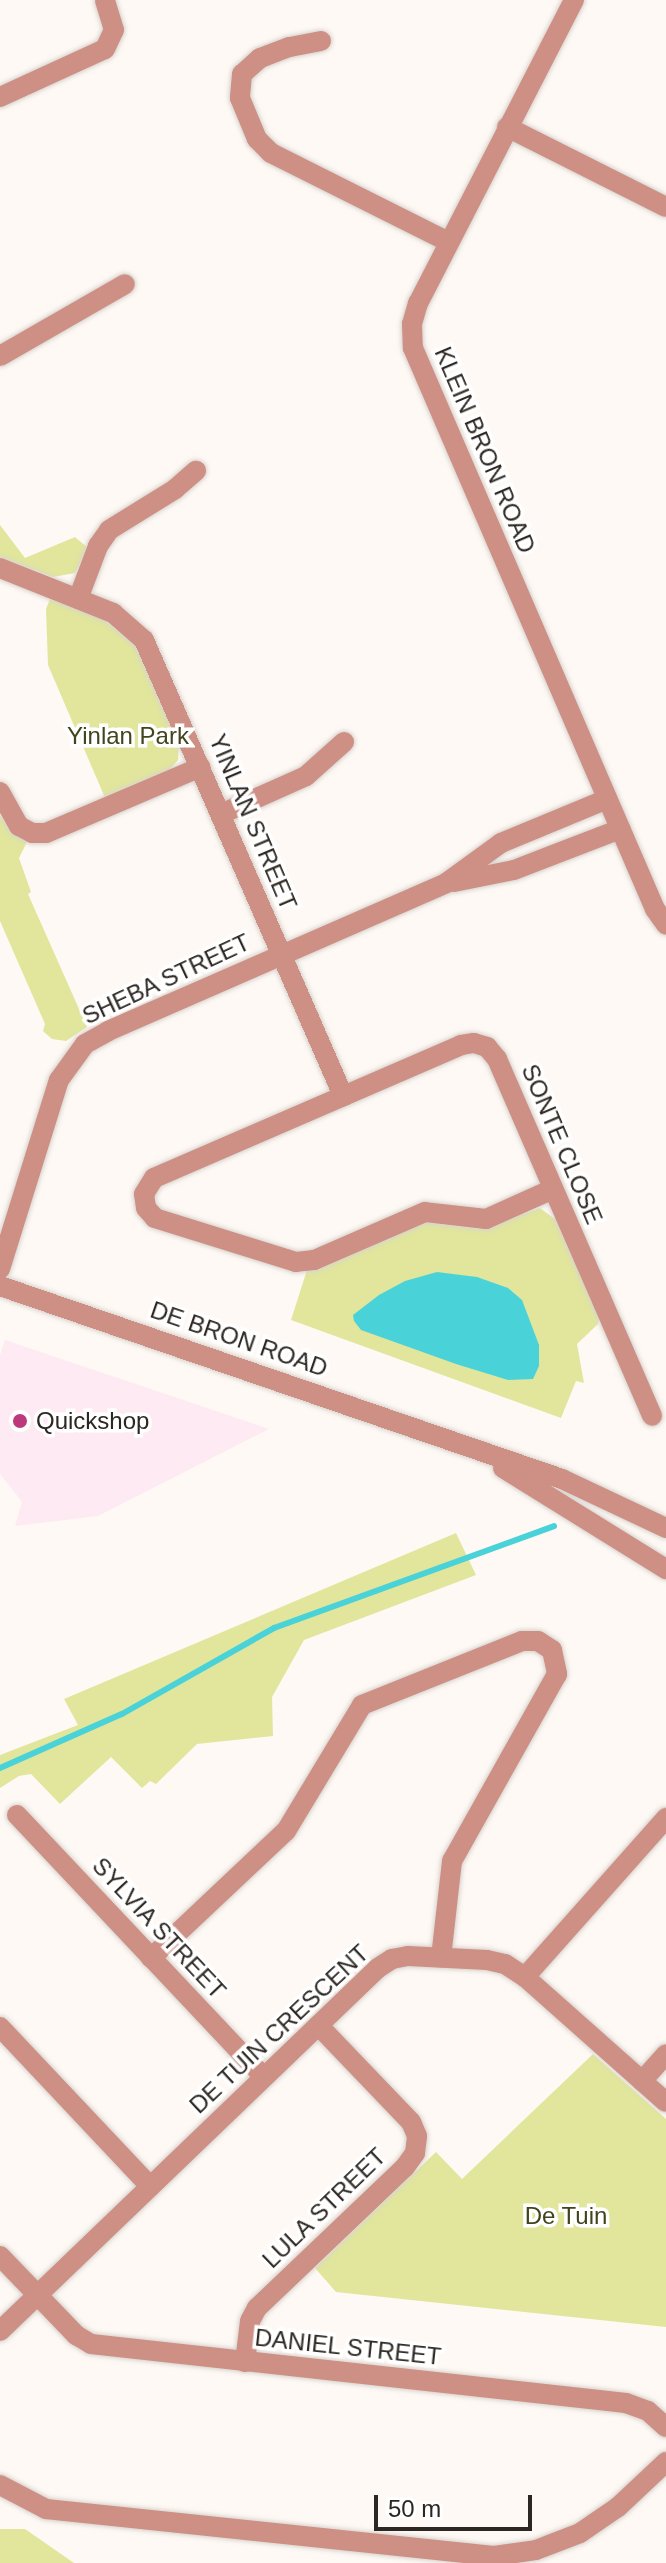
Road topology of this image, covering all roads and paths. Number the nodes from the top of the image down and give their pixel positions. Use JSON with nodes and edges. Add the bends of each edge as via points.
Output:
{"nodes":[{"id":1,"x":105,"y":0,"type":"edge"},
{"id":2,"x":574,"y":0,"type":"edge"},
{"id":3,"x":321,"y":41,"type":"dead end"},
{"id":4,"x":0,"y":97,"type":"edge"},
{"id":5,"x":507,"y":127,"type":"junction"},
{"id":6,"x":666,"y":207,"type":"edge"},
{"id":7,"x":449,"y":242,"type":"junction"},
{"id":8,"x":125,"y":284,"type":"dead end"},
{"id":9,"x":0,"y":356,"type":"edge"},
{"id":10,"x":196,"y":471,"type":"dead end"},
{"id":11,"x":0,"y":568,"type":"edge"},
{"id":12,"x":78,"y":599,"type":"junction"},
{"id":13,"x":344,"y":742,"type":"dead end"},
{"id":14,"x":201,"y":767,"type":"junction"},
{"id":15,"x":0,"y":792,"type":"edge"},
{"id":16,"x":607,"y":799,"type":"junction"},
{"id":17,"x":221,"y":814,"type":"junction"},
{"id":18,"x":539,"y":827,"type":"junction"},
{"id":19,"x":620,"y":829,"type":"junction"},
{"id":20,"x":551,"y":857,"type":"junction"},
{"id":21,"x":446,"y":883,"type":"junction"},
{"id":22,"x":666,"y":925,"type":"edge"},
{"id":23,"x":282,"y":955,"type":"junction"},
{"id":24,"x":343,"y":1096,"type":"junction"},
{"id":25,"x":553,"y":1189,"type":"junction"},
{"id":26,"x":0,"y":1269,"type":"edge"},
{"id":27,"x":0,"y":1286,"type":"edge"},
{"id":28,"x":652,"y":1416,"type":"dead end"},
{"id":29,"x":460,"y":1443,"type":"junction"},
{"id":30,"x":666,"y":1528,"type":"edge"},
{"id":31,"x":666,"y":1569,"type":"edge"},
{"id":32,"x":17,"y":1815,"type":"dead end"},
{"id":33,"x":666,"y":1818,"type":"edge"},
{"id":34,"x":441,"y":1957,"type":"junction"},
{"id":35,"x":151,"y":1958,"type":"junction"},
{"id":36,"x":525,"y":1977,"type":"junction"},
{"id":37,"x":318,"y":2025,"type":"junction"},
{"id":38,"x":0,"y":2027,"type":"edge"},
{"id":39,"x":666,"y":2054,"type":"edge"},
{"id":40,"x":264,"y":2077,"type":"junction"},
{"id":41,"x":642,"y":2081,"type":"junction"},
{"id":42,"x":666,"y":2102,"type":"edge"},
{"id":43,"x":150,"y":2186,"type":"junction"},
{"id":44,"x":0,"y":2256,"type":"edge"},
{"id":45,"x":37,"y":2295,"type":"junction"},
{"id":46,"x":0,"y":2331,"type":"edge"},
{"id":47,"x":245,"y":2362,"type":"junction"},
{"id":48,"x":666,"y":2427,"type":"edge"},
{"id":49,"x":666,"y":2462,"type":"edge"},
{"id":50,"x":0,"y":2485,"type":"edge"}],
"edges":[{"from":1,"to":4,"type":"street","via":[[113,22],[110,44],[93,57]]},
{"from":2,"to":5,"type":"street","name":"KLEIN BRON ROAD"},
{"from":3,"to":7,"type":"street","via":[[260,58],[242,74],[240,98],[257,139],[271,153]]},
{"from":5,"to":6,"type":"street"},
{"from":5,"to":7,"type":"street","name":"KLEIN BRON ROAD"},
{"from":7,"to":16,"type":"street","name":"KLEIN BRON ROAD","via":[[414,313],[416,360]]},
{"from":8,"to":9,"type":"street"},
{"from":10,"to":12,"type":"street","via":[[109,530]]},
{"from":11,"to":12,"type":"street","name":"YINLAN STREET"},
{"from":12,"to":14,"type":"street","name":"YINLAN STREET","via":[[125,620],[144,640]]},
{"from":13,"to":17,"type":"street","via":[[306,776]]},
{"from":14,"to":15,"type":"street","via":[[39,834],[19,826]]},
{"from":14,"to":17,"type":"street","name":"YINLAN STREET"},
{"from":16,"to":18,"type":"street","name":"SHEBA STREET"},
{"from":16,"to":19,"type":"street","name":"KLEIN BRON ROAD"},
{"from":17,"to":23,"type":"street","name":"YINLAN STREET"},
{"from":18,"to":20,"type":"street"},
{"from":18,"to":21,"type":"street","name":"SHEBA STREET","via":[[501,843]]},
{"from":19,"to":20,"type":"street","name":"SHEBA STREET"},
{"from":19,"to":22,"type":"street","name":"KLEIN BRON ROAD"},
{"from":20,"to":21,"type":"street","name":"SHEBA STREET"},
{"from":21,"to":23,"type":"street","name":"SHEBA STREET"},
{"from":23,"to":24,"type":"street"},
{"from":23,"to":26,"type":"street","name":"SHEBA STREET","via":[[96,1037],[75,1054],[40,1132]]},
{"from":24,"to":25,"type":"street","name":"SONTE CLOSE","via":[[461,1045],[487,1047],[497,1059]]},
{"from":24,"to":25,"type":"street","via":[[154,1178],[144,1194],[146,1208],[155,1218],[296,1262],[314,1260],[425,1212],[486,1219]]},
{"from":25,"to":28,"type":"street","name":"SONTE CLOSE"},
{"from":27,"to":29,"type":"street","name":"DE BRON ROAD"},
{"from":29,"to":30,"type":"street","name":"DE BRON ROAD","via":[[562,1479]]},
{"from":29,"to":31,"type":"street","name":"DE BRON ROAD"},
{"from":32,"to":35,"type":"street","name":"SYLVIA STREET"},
{"from":33,"to":36,"type":"street"},
{"from":34,"to":35,"type":"street","via":[[452,1861],[557,1674],[557,1658],[538,1641],[522,1641],[362,1705],[286,1831]]},
{"from":34,"to":36,"type":"street","name":"DE TUIN CRESCENT","via":[[496,1961]]},
{"from":34,"to":37,"type":"street","name":"DE TUIN CRESCENT","via":[[408,1956],[384,1963]]},
{"from":35,"to":40,"type":"street","name":"SYLVIA STREET"},
{"from":36,"to":41,"type":"street","name":"DE TUIN CRESCENT"},
{"from":37,"to":40,"type":"street","name":"DE TUIN CRESCENT"},
{"from":37,"to":47,"type":"street","name":"LULA STREET","via":[[411,2122],[417,2136],[415,2153],[257,2308],[250,2321]]},
{"from":38,"to":43,"type":"street"},
{"from":39,"to":41,"type":"street"},
{"from":40,"to":43,"type":"street","name":"DE TUIN CRESCENT"},
{"from":41,"to":42,"type":"street","name":"DE TUIN CRESCENT"},
{"from":43,"to":45,"type":"street","name":"DE TUIN CRESCENT"},
{"from":44,"to":45,"type":"street","name":"DANIEL STREET"},
{"from":45,"to":46,"type":"street","name":"DE TUIN CRESCENT"},
{"from":45,"to":47,"type":"street","name":"DANIEL STREET","via":[[91,2344]]},
{"from":47,"to":48,"type":"street","name":"DANIEL STREET","via":[[626,2403],[648,2411]]},
{"from":49,"to":50,"type":"street","via":[[618,2507],[580,2533],[536,2550],[494,2556],[46,2509]]}]}
